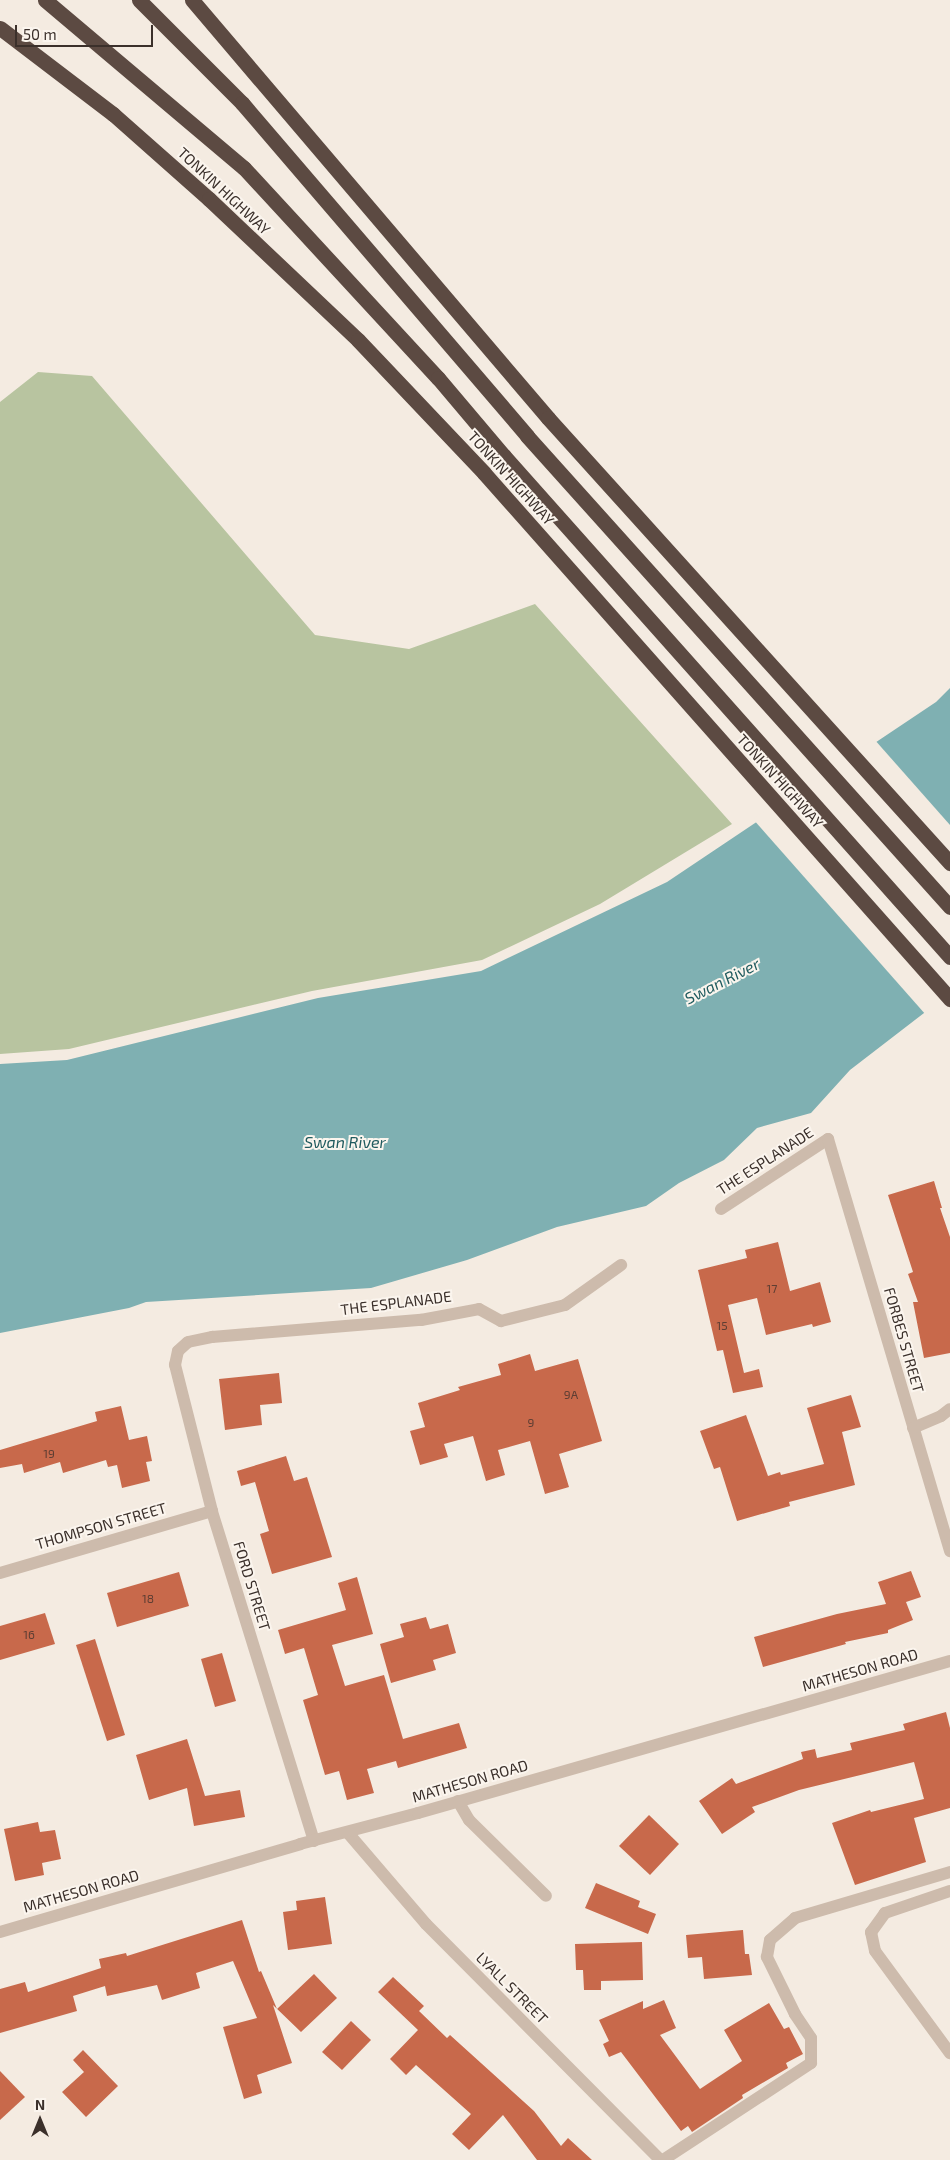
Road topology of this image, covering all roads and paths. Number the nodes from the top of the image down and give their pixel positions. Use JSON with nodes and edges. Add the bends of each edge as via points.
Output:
{"nodes":[{"id":1,"x":45,"y":0,"type":"edge"},
{"id":2,"x":139,"y":0,"type":"edge"},
{"id":3,"x":192,"y":0,"type":"edge"},
{"id":4,"x":0,"y":28,"type":"edge"},
{"id":5,"x":950,"y":863,"type":"edge"},
{"id":6,"x":950,"y":907,"type":"edge"},
{"id":7,"x":950,"y":957,"type":"edge"},
{"id":8,"x":950,"y":999,"type":"edge"},
{"id":9,"x":828,"y":1139,"type":"joint"},
{"id":10,"x":720,"y":1209,"type":"dead end"},
{"id":11,"x":621,"y":1265,"type":"dead end"},
{"id":12,"x":188,"y":1342,"type":"joint"},
{"id":13,"x":950,"y":1409,"type":"edge"},
{"id":14,"x":913,"y":1428,"type":"junction"},
{"id":15,"x":212,"y":1511,"type":"junction"},
{"id":16,"x":950,"y":1551,"type":"edge"},
{"id":17,"x":0,"y":1572,"type":"edge"},
{"id":18,"x":950,"y":1661,"type":"edge"},
{"id":19,"x":458,"y":1801,"type":"junction"},
{"id":20,"x":348,"y":1833,"type":"junction"},
{"id":21,"x":314,"y":1841,"type":"junction"},
{"id":22,"x":950,"y":1872,"type":"edge"},
{"id":23,"x":950,"y":1890,"type":"edge"},
{"id":24,"x":546,"y":1896,"type":"dead end"},
{"id":25,"x":0,"y":1932,"type":"edge"},
{"id":26,"x":950,"y":2053,"type":"edge"},
{"id":27,"x":661,"y":2160,"type":"edge"}],
"edges":[{"from":1,"to":7,"type":"highway","name":"TONKIN HIGHWAY","via":[[244,168],[438,378]]},
{"from":2,"to":6,"type":"highway","via":[[242,104],[527,436]]},
{"from":3,"to":5,"type":"highway","via":[[548,418]]},
{"from":4,"to":8,"type":"highway","name":"TONKIN HIGHWAY","via":[[113,114],[209,199],[358,340],[484,473]]},
{"from":9,"to":10,"type":"street","name":"THE ESPLANADE"},
{"from":9,"to":14,"type":"street","name":"FORBES STREET"},
{"from":11,"to":12,"type":"street","name":"THE ESPLANADE","via":[[565,1306],[501,1321],[478,1308],[421,1320],[212,1337]]},
{"from":12,"to":15,"type":"street","name":"FORD STREET","via":[[178,1351],[175,1365]]},
{"from":13,"to":14,"type":"street"},
{"from":14,"to":16,"type":"street","name":"FORBES STREET"},
{"from":15,"to":17,"type":"street","name":"THOMPSON STREET"},
{"from":15,"to":21,"type":"street","name":"FORD STREET"},
{"from":18,"to":19,"type":"street","name":"MATHESON ROAD"},
{"from":19,"to":20,"type":"street","name":"MATHESON ROAD"},
{"from":19,"to":24,"type":"street","via":[[469,1820]]},
{"from":20,"to":21,"type":"street","name":"MATHESON ROAD"},
{"from":20,"to":27,"type":"street","name":"LYALL STREET","via":[[426,1924]]},
{"from":21,"to":25,"type":"street","name":"MATHESON ROAD"},
{"from":22,"to":27,"type":"street","via":[[795,1918],[770,1940],[768,1957],[810,2038],[811,2062]]},
{"from":23,"to":26,"type":"street","via":[[885,1913],[871,1932],[875,1951]]}]}
